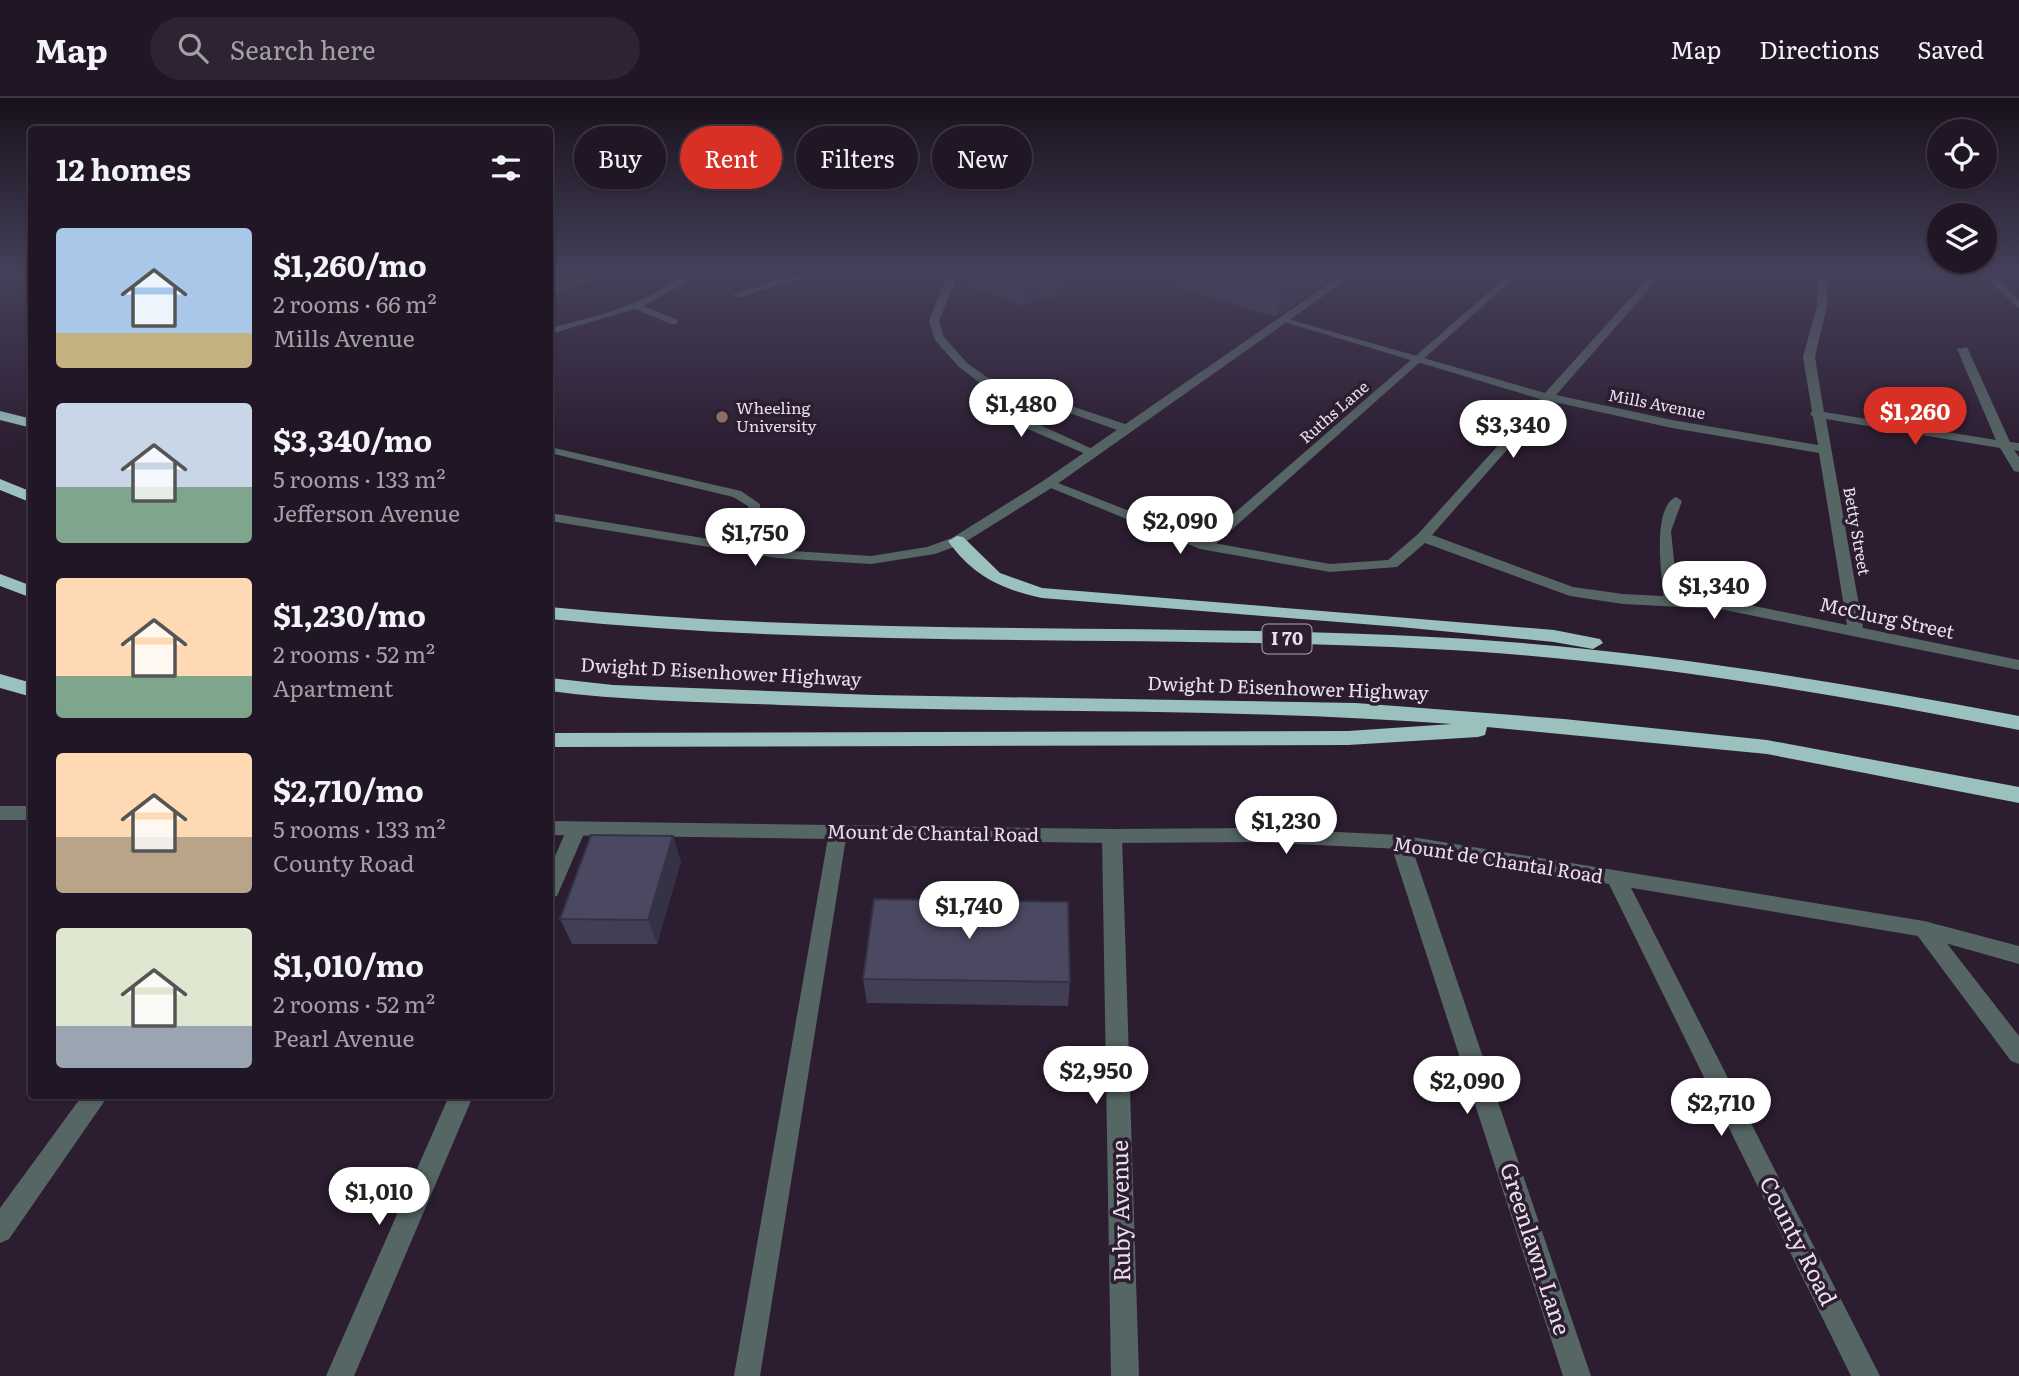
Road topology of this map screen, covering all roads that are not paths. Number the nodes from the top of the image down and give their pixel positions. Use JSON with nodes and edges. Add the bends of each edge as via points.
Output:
{"nodes":[{"id":1,"x":937,"y":333,"type":"edge"},
{"id":2,"x":1265,"y":333,"type":"edge"},
{"id":3,"x":1330,"y":333,"type":"edge"},
{"id":4,"x":1448,"y":333,"type":"edge"},
{"id":5,"x":1605,"y":333,"type":"edge"},
{"id":6,"x":1813,"y":333,"type":"edge"},
{"id":7,"x":1963,"y":349,"type":"dead end"},
{"id":8,"x":1418,"y":359,"type":"junction"},
{"id":9,"x":976,"y":377,"type":"junction"},
{"id":10,"x":1547,"y":397,"type":"junction"},
{"id":11,"x":1817,"y":414,"type":"junction"},
{"id":12,"x":0,"y":415,"type":"edge"},
{"id":13,"x":28,"y":423,"type":"edge"},
{"id":14,"x":1127,"y":429,"type":"junction"},
{"id":15,"x":2005,"y":445,"type":"junction"},
{"id":16,"x":2019,"y":447,"type":"edge"},
{"id":17,"x":1825,"y":450,"type":"junction"},
{"id":18,"x":553,"y":451,"type":"edge"},
{"id":19,"x":1093,"y":452,"type":"junction"},
{"id":20,"x":2019,"y":467,"type":"edge"},
{"id":21,"x":0,"y":484,"type":"edge"},
{"id":22,"x":1048,"y":484,"type":"junction"},
{"id":23,"x":28,"y":496,"type":"edge"},
{"id":24,"x":1676,"y":500,"type":"dead end"},
{"id":25,"x":553,"y":517,"type":"edge"},
{"id":26,"x":1423,"y":537,"type":"junction"},
{"id":27,"x":957,"y":541,"type":"junction"},
{"id":28,"x":1205,"y":547,"type":"junction"},
{"id":29,"x":748,"y":549,"type":"junction"},
{"id":30,"x":0,"y":579,"type":"edge"},
{"id":31,"x":28,"y":591,"type":"edge"},
{"id":32,"x":1671,"y":600,"type":"junction"},
{"id":33,"x":553,"y":613,"type":"edge"},
{"id":34,"x":1856,"y":632,"type":"junction"},
{"id":35,"x":2019,"y":665,"type":"edge"},
{"id":36,"x":1771,"y":678,"type":"junction"},
{"id":37,"x":0,"y":681,"type":"edge"},
{"id":38,"x":553,"y":685,"type":"edge"},
{"id":39,"x":28,"y":689,"type":"edge"},
{"id":40,"x":2019,"y":723,"type":"edge"},
{"id":41,"x":1564,"y":726,"type":"junction"},
{"id":42,"x":553,"y":740,"type":"edge"},
{"id":43,"x":2019,"y":794,"type":"edge"},
{"id":44,"x":0,"y":813,"type":"edge"},
{"id":45,"x":28,"y":813,"type":"edge"},
{"id":46,"x":553,"y":828,"type":"edge"},
{"id":47,"x":576,"y":829,"type":"junction"},
{"id":48,"x":838,"y":832,"type":"junction"},
{"id":49,"x":1112,"y":836,"type":"junction"},
{"id":50,"x":1400,"y":842,"type":"junction"},
{"id":51,"x":1617,"y":880,"type":"junction"},
{"id":52,"x":553,"y":883,"type":"edge"},
{"id":53,"x":1924,"y":929,"type":"junction"},
{"id":54,"x":2019,"y":955,"type":"edge"},
{"id":55,"x":2019,"y":1054,"type":"edge"},
{"id":56,"x":94,"y":1099,"type":"edge"},
{"id":57,"x":460,"y":1099,"type":"edge"},
{"id":58,"x":0,"y":1230,"type":"edge"},
{"id":59,"x":340,"y":1376,"type":"edge"},
{"id":60,"x":747,"y":1376,"type":"edge"},
{"id":61,"x":1125,"y":1376,"type":"edge"},
{"id":62,"x":1577,"y":1376,"type":"edge"},
{"id":63,"x":1866,"y":1376,"type":"edge"}],
"edges":[{"from":1,"to":9,"type":"street"},
{"from":2,"to":14,"type":"street"},
{"from":3,"to":8,"type":"street","name":"Mills Avenue"},
{"from":4,"to":8,"type":"lane","name":"Ruths Lane"},
{"from":5,"to":10,"type":"street"},
{"from":6,"to":11,"type":"street","name":"Betty Street","via":[[1809,357]]},
{"from":7,"to":15,"type":"street"},
{"from":8,"to":10,"type":"street","name":"Mills Avenue"},
{"from":8,"to":28,"type":"lane","name":"Ruths Lane"},
{"from":9,"to":14,"type":"street"},
{"from":9,"to":19,"type":"street","via":[[1032,426]]},
{"from":10,"to":17,"type":"street","name":"Mills Avenue"},
{"from":10,"to":26,"type":"street"},
{"from":11,"to":15,"type":"street"},
{"from":11,"to":17,"type":"street","name":"Betty Street"},
{"from":12,"to":13,"type":"highway"},
{"from":14,"to":19,"type":"street"},
{"from":15,"to":16,"type":"street"},
{"from":15,"to":20,"type":"street"},
{"from":17,"to":34,"type":"street","name":"Betty Street"},
{"from":18,"to":29,"type":"lane","via":[[737,494],[754,505],[755,529]]},
{"from":19,"to":22,"type":"street"},
{"from":21,"to":23,"type":"highway"},
{"from":22,"to":27,"type":"street"},
{"from":22,"to":28,"type":"street"},
{"from":24,"to":32,"type":"lane","via":[[1665,531]]},
{"from":25,"to":29,"type":"street"},
{"from":26,"to":28,"type":"street","via":[[1392,564],[1363,568],[1330,568]]},
{"from":26,"to":32,"type":"street","name":"McClurg Street","via":[[1570,591]]},
{"from":27,"to":29,"type":"street","via":[[930,551],[871,560]]},
{"from":27,"to":36,"type":"highway","via":[[974,563],[1004,585],[1042,593],[1554,636]]},
{"from":30,"to":31,"type":"highway"},
{"from":32,"to":34,"type":"street","name":"McClurg Street","via":[[1720,604]]},
{"from":33,"to":36,"type":"highway","number":"I 70","via":[[777,628],[1433,643],[1604,656]]},
{"from":34,"to":35,"type":"street","name":"McClurg Street"},
{"from":36,"to":40,"type":"highway","number":"I 70"},
{"from":37,"to":39,"type":"highway"},
{"from":38,"to":41,"type":"highway","name":"Dwight D Eisenhower Highway","via":[[613,692],[874,702],[1356,710]]},
{"from":41,"to":42,"type":"highway","via":[[1348,737]]},
{"from":41,"to":43,"type":"highway","name":"Dwight D Eisenhower Highway","via":[[1767,747]]},
{"from":44,"to":45,"type":"street"},
{"from":46,"to":47,"type":"street","name":"Mount de Chantal Road"},
{"from":47,"to":48,"type":"street","name":"Mount de Chantal Road"},
{"from":47,"to":52,"type":"street"},
{"from":48,"to":49,"type":"street","name":"Mount de Chantal Road"},
{"from":48,"to":60,"type":"lane"},
{"from":49,"to":50,"type":"street","name":"Mount de Chantal Road","via":[[1257,835]]},
{"from":49,"to":61,"type":"street","name":"Ruby Avenue"},
{"from":50,"to":51,"type":"street","name":"Mount de Chantal Road"},
{"from":50,"to":62,"type":"street","name":"Greenlawn Lane"},
{"from":51,"to":53,"type":"street","name":"Mount de Chantal Road"},
{"from":51,"to":63,"type":"street","name":"County Road"},
{"from":53,"to":54,"type":"street","name":"Mount de Chantal Road"},
{"from":53,"to":55,"type":"street"},
{"from":56,"to":58,"type":"street"},
{"from":57,"to":59,"type":"street"}]}
